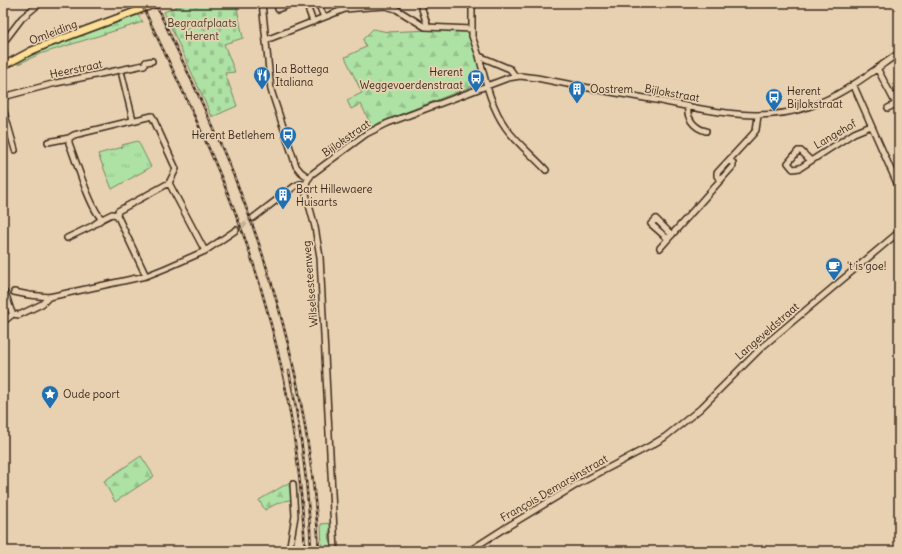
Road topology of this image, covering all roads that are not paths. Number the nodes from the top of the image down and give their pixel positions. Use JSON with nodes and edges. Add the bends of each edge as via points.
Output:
{"nodes":[{"id":1,"x":40,"y":3,"type":"edge"},
{"id":2,"x":150,"y":3,"type":"edge"},
{"id":3,"x":158,"y":3,"type":"edge"},
{"id":4,"x":262,"y":3,"type":"edge"},
{"id":5,"x":293,"y":3,"type":"edge"},
{"id":6,"x":306,"y":3,"type":"edge"},
{"id":7,"x":318,"y":3,"type":"edge"},
{"id":8,"x":420,"y":3,"type":"edge"},
{"id":9,"x":472,"y":3,"type":"edge"},
{"id":10,"x":369,"y":5,"type":"edge"},
{"id":11,"x":278,"y":9,"type":"dead end"},
{"id":12,"x":324,"y":18,"type":"junction"},
{"id":13,"x":313,"y":22,"type":"junction"},
{"id":14,"x":428,"y":28,"type":"junction"},
{"id":15,"x":472,"y":29,"type":"junction"},
{"id":16,"x":266,"y":40,"type":"junction"},
{"id":17,"x":3,"y":42,"type":"edge"},
{"id":18,"x":899,"y":53,"type":"edge"},
{"id":19,"x":479,"y":56,"type":"junction"},
{"id":20,"x":152,"y":61,"type":"dead end"},
{"id":21,"x":3,"y":62,"type":"edge"},
{"id":22,"x":3,"y":66,"type":"edge"},
{"id":23,"x":877,"y":68,"type":"junction"},
{"id":24,"x":122,"y":75,"type":"dead end"},
{"id":25,"x":514,"y":77,"type":"junction"},
{"id":26,"x":853,"y":84,"type":"junction"},
{"id":27,"x":486,"y":86,"type":"junction"},
{"id":28,"x":3,"y":97,"type":"edge"},
{"id":29,"x":688,"y":106,"type":"junction"},
{"id":30,"x":3,"y":108,"type":"edge"},
{"id":31,"x":888,"y":108,"type":"dead end"},
{"id":32,"x":758,"y":116,"type":"junction"},
{"id":33,"x":133,"y":120,"type":"junction"},
{"id":34,"x":871,"y":126,"type":"junction"},
{"id":35,"x":706,"y":131,"type":"dead end"},
{"id":36,"x":70,"y":138,"type":"junction"},
{"id":37,"x":48,"y":142,"type":"dead end"},
{"id":38,"x":15,"y":150,"type":"dead end"},
{"id":39,"x":810,"y":160,"type":"dead end"},
{"id":40,"x":546,"y":170,"type":"dead end"},
{"id":41,"x":309,"y":178,"type":"junction"},
{"id":42,"x":169,"y":182,"type":"junction"},
{"id":43,"x":306,"y":184,"type":"junction"},
{"id":44,"x":899,"y":188,"type":"edge"},
{"id":45,"x":117,"y":215,"type":"junction"},
{"id":46,"x":254,"y":218,"type":"tunnel mouth"},
{"id":47,"x":102,"y":219,"type":"junction"},
{"id":48,"x":236,"y":230,"type":"tunnel mouth"},
{"id":49,"x":899,"y":232,"type":"edge"},
{"id":50,"x":672,"y":235,"type":"junction"},
{"id":51,"x":67,"y":238,"type":"dead end"},
{"id":52,"x":668,"y":239,"type":"junction"},
{"id":53,"x":660,"y":248,"type":"dead end"},
{"id":54,"x":205,"y":251,"type":"junction"},
{"id":55,"x":146,"y":276,"type":"junction"},
{"id":56,"x":3,"y":291,"type":"edge"},
{"id":57,"x":14,"y":292,"type":"dead end"},
{"id":58,"x":49,"y":297,"type":"junction"},
{"id":59,"x":13,"y":314,"type":"junction"},
{"id":60,"x":3,"y":322,"type":"edge"},
{"id":61,"x":650,"y":446,"type":"joint"},
{"id":62,"x":293,"y":484,"type":"dead end"},
{"id":63,"x":289,"y":551,"type":"edge"},
{"id":64,"x":335,"y":551,"type":"edge"},
{"id":65,"x":469,"y":551,"type":"edge"}],
"edges":[{"from":1,"to":17,"type":"street","via":[[22,18]]},
{"from":2,"to":21,"type":"main road","name":"Omleiding","via":[[37,45]]},
{"from":3,"to":22,"type":"main road","name":"Omleiding","via":[[45,45]]},
{"from":4,"to":16,"type":"street"},
{"from":5,"to":11,"type":"street"},
{"from":6,"to":13,"type":"street"},
{"from":7,"to":12,"type":"street"},
{"from":8,"to":14,"type":"street"},
{"from":9,"to":15,"type":"street"},
{"from":10,"to":12,"type":"street","via":[[345,9]]},
{"from":10,"to":14,"type":"street","via":[[396,9]]},
{"from":12,"to":13,"type":"street"},
{"from":13,"to":16,"type":"street"},
{"from":14,"to":15,"type":"street"},
{"from":15,"to":19,"type":"street"},
{"from":16,"to":41,"type":"street","via":[[269,81],[274,101],[296,166]]},
{"from":18,"to":23,"type":"street","name":"Bijlokstraat"},
{"from":19,"to":25,"type":"street","via":[[510,69]]},
{"from":19,"to":27,"type":"street"},
{"from":20,"to":28,"type":"street","name":"Heerstraat","via":[[144,65]]},
{"from":23,"to":26,"type":"street","name":"Bijlokstraat"},
{"from":23,"to":31,"type":"street","via":[[896,104]]},
{"from":24,"to":33,"type":"street"},
{"from":25,"to":27,"type":"street","name":"Bijlokstraat"},
{"from":25,"to":29,"type":"street","name":"Bijlokstraat","via":[[537,78]]},
{"from":26,"to":32,"type":"street","name":"Bijlokstraat","via":[[833,97],[808,107],[783,114]]},
{"from":26,"to":34,"type":"street"},
{"from":27,"to":40,"type":"street","via":[[511,135]]},
{"from":27,"to":41,"type":"street","name":"Bijlokstraat","via":[[375,129]]},
{"from":29,"to":32,"type":"street","name":"Bijlokstraat"},
{"from":29,"to":35,"type":"street","via":[[687,115],[690,121]]},
{"from":30,"to":38,"type":"street"},
{"from":32,"to":50,"type":"street","via":[[756,130],[717,173],[720,180]]},
{"from":33,"to":36,"type":"street"},
{"from":33,"to":42,"type":"street","via":[[152,116],[176,169]]},
{"from":34,"to":39,"type":"street","name":"Langehof","via":[[854,133]]},
{"from":34,"to":44,"type":"street"},
{"from":36,"to":37,"type":"street"},
{"from":36,"to":47,"type":"street","via":[[69,143],[90,199],[98,217]]},
{"from":41,"to":43,"type":"street"},
{"from":42,"to":45,"type":"street","via":[[118,211]]},
{"from":42,"to":54,"type":"street"},
{"from":43,"to":46,"type":"street","via":[[295,186]]},
{"from":43,"to":64,"type":"street","name":"Wilselsesteenweg","via":[[320,257]]},
{"from":45,"to":47,"type":"street","via":[[112,214]]},
{"from":45,"to":55,"type":"street"},
{"from":47,"to":51,"type":"street"},
{"from":48,"to":54,"type":"street"},
{"from":49,"to":61,"type":"street","name":"Langeveldstraat","via":[[762,347],[690,418]]},
{"from":50,"to":52,"type":"street"},
{"from":50,"to":52,"type":"street","via":[[656,219],[651,224]]},
{"from":52,"to":53,"type":"street"},
{"from":54,"to":55,"type":"street"},
{"from":55,"to":58,"type":"street"},
{"from":56,"to":59,"type":"street"},
{"from":57,"to":58,"type":"street"},
{"from":58,"to":59,"type":"street","via":[[32,309],[19,315]]},
{"from":59,"to":60,"type":"street"},
{"from":61,"to":65,"type":"street","name":"François Demarsinstraat","via":[[578,484]]},
{"from":62,"to":63,"type":"street","via":[[295,516]]}]}
